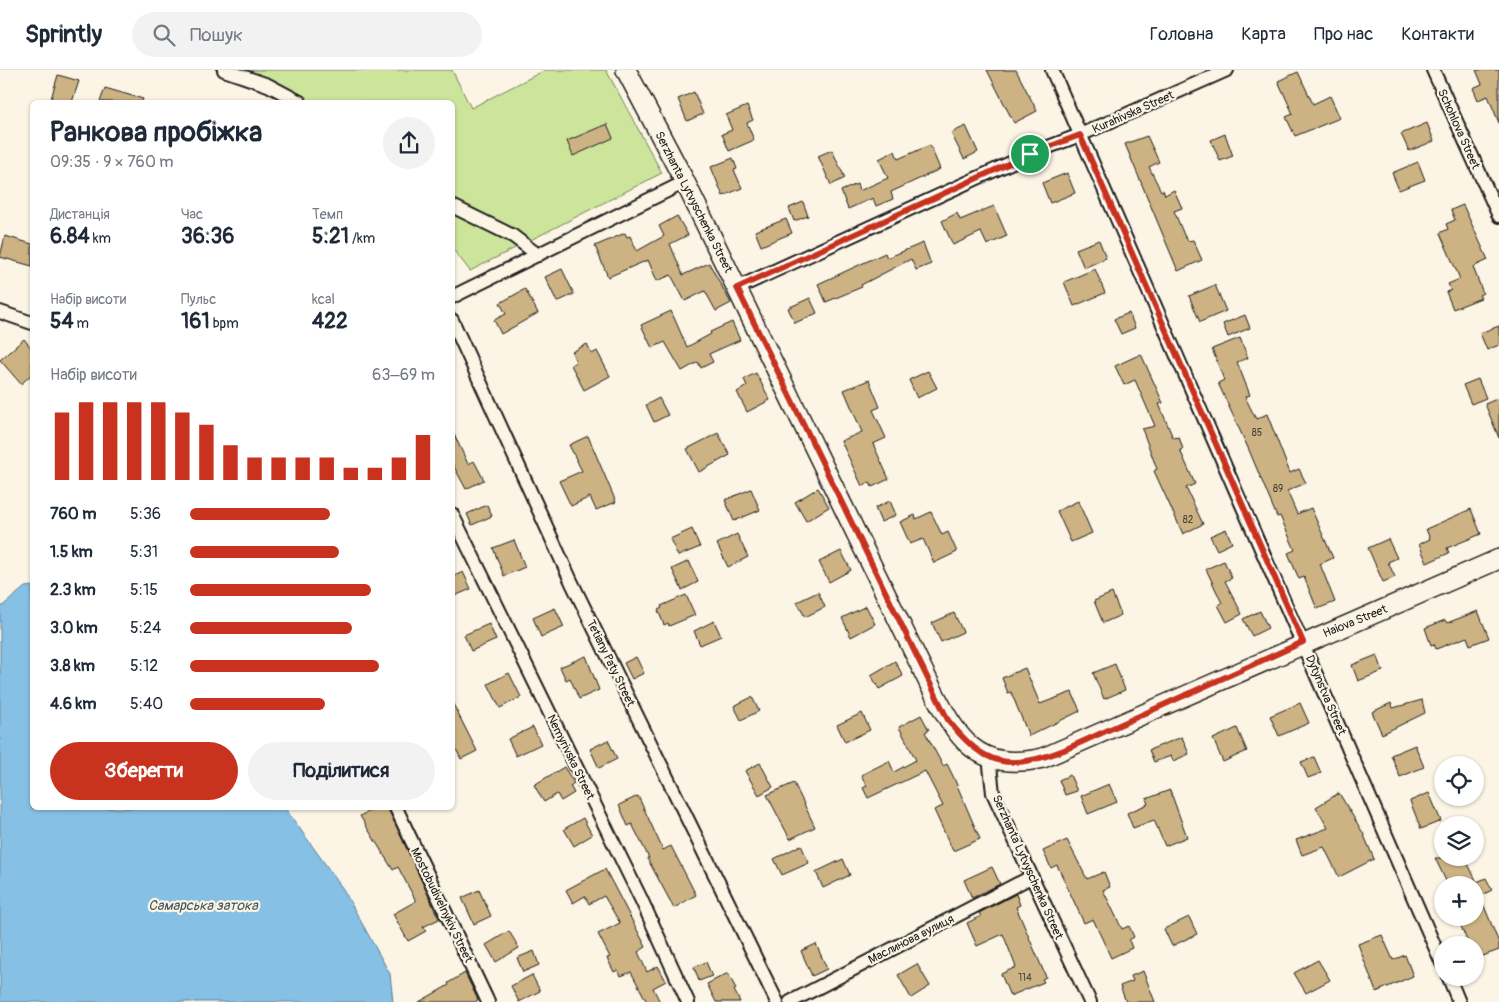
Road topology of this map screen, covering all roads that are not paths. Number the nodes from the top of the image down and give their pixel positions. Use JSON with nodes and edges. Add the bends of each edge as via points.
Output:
{"nodes":[{"id":1,"x":224,"y":70,"type":"edge"},
{"id":2,"x":626,"y":70,"type":"edge"},
{"id":3,"x":1052,"y":70,"type":"edge"},
{"id":4,"x":1227,"y":70,"type":"edge"},
{"id":5,"x":1433,"y":70,"type":"edge"},
{"id":6,"x":296,"y":100,"type":"edge"},
{"id":7,"x":1080,"y":135,"type":"junction"},
{"id":8,"x":685,"y":182,"type":"junction"},
{"id":9,"x":455,"y":207,"type":"edge"},
{"id":10,"x":1499,"y":216,"type":"edge"},
{"id":11,"x":538,"y":254,"type":"junction"},
{"id":12,"x":737,"y":288,"type":"junction"},
{"id":13,"x":455,"y":296,"type":"edge"},
{"id":14,"x":0,"y":312,"type":"edge"},
{"id":15,"x":30,"y":322,"type":"edge"},
{"id":16,"x":455,"y":327,"type":"edge"},
{"id":17,"x":455,"y":520,"type":"edge"},
{"id":18,"x":1499,"y":559,"type":"edge"},
{"id":19,"x":1303,"y":642,"type":"junction"},
{"id":20,"x":989,"y":757,"type":"junction"},
{"id":21,"x":397,"y":810,"type":"edge"},
{"id":22,"x":1032,"y":877,"type":"junction"},
{"id":23,"x":1434,"y":945,"type":"edge"},
{"id":24,"x":1452,"y":986,"type":"edge"},
{"id":25,"x":488,"y":1002,"type":"edge"},
{"id":26,"x":688,"y":1002,"type":"edge"},
{"id":27,"x":777,"y":1002,"type":"edge"},
{"id":28,"x":790,"y":1002,"type":"edge"},
{"id":29,"x":1090,"y":1002,"type":"edge"},
{"id":30,"x":1459,"y":1002,"type":"edge"}],
"edges":[{"from":1,"to":6,"type":"street","via":[[268,84]]},
{"from":2,"to":8,"type":"main road","name":"Serzhanta Lytvyschenka Street"},
{"from":3,"to":7,"type":"street","name":"Dytynstva Street"},
{"from":4,"to":7,"type":"street","name":"Kurahivska Street"},
{"from":5,"to":10,"type":"street","name":"Schohlova Street"},
{"from":7,"to":12,"type":"street","name":"Kurahivska Street","via":[[1030,154]]},
{"from":7,"to":19,"type":"street","name":"Dytynstva Street"},
{"from":8,"to":11,"type":"street"},
{"from":8,"to":12,"type":"main road","name":"Serzhanta Lytvyschenka Street"},
{"from":9,"to":11,"type":"street","via":[[513,236]]},
{"from":11,"to":13,"type":"street"},
{"from":12,"to":20,"type":"main road","name":"Serzhanta Lytvyschenka Street","via":[[948,720],[966,743]]},
{"from":14,"to":15,"type":"street"},
{"from":16,"to":27,"type":"street","name":"Tetiany Paty Street","via":[[576,592]]},
{"from":17,"to":26,"type":"street","name":"Nemyrivska Street","via":[[641,899]]},
{"from":18,"to":19,"type":"main road","name":"Haiova Street"},
{"from":19,"to":20,"type":"main road","name":"Haiova Street","via":[[1043,758],[1014,762]]},
{"from":19,"to":23,"type":"street","name":"Dytynstva Street"},
{"from":20,"to":22,"type":"street","name":"Serzhanta Lytvyschenka Street","via":[[993,793]]},
{"from":21,"to":25,"type":"street","name":"Mostobudivelnykiv Street"},
{"from":22,"to":28,"type":"street","name":"Маслинова вулиця"},
{"from":22,"to":29,"type":"street","name":"Serzhanta Lytvyschenka Street"},
{"from":24,"to":30,"type":"street"}]}
